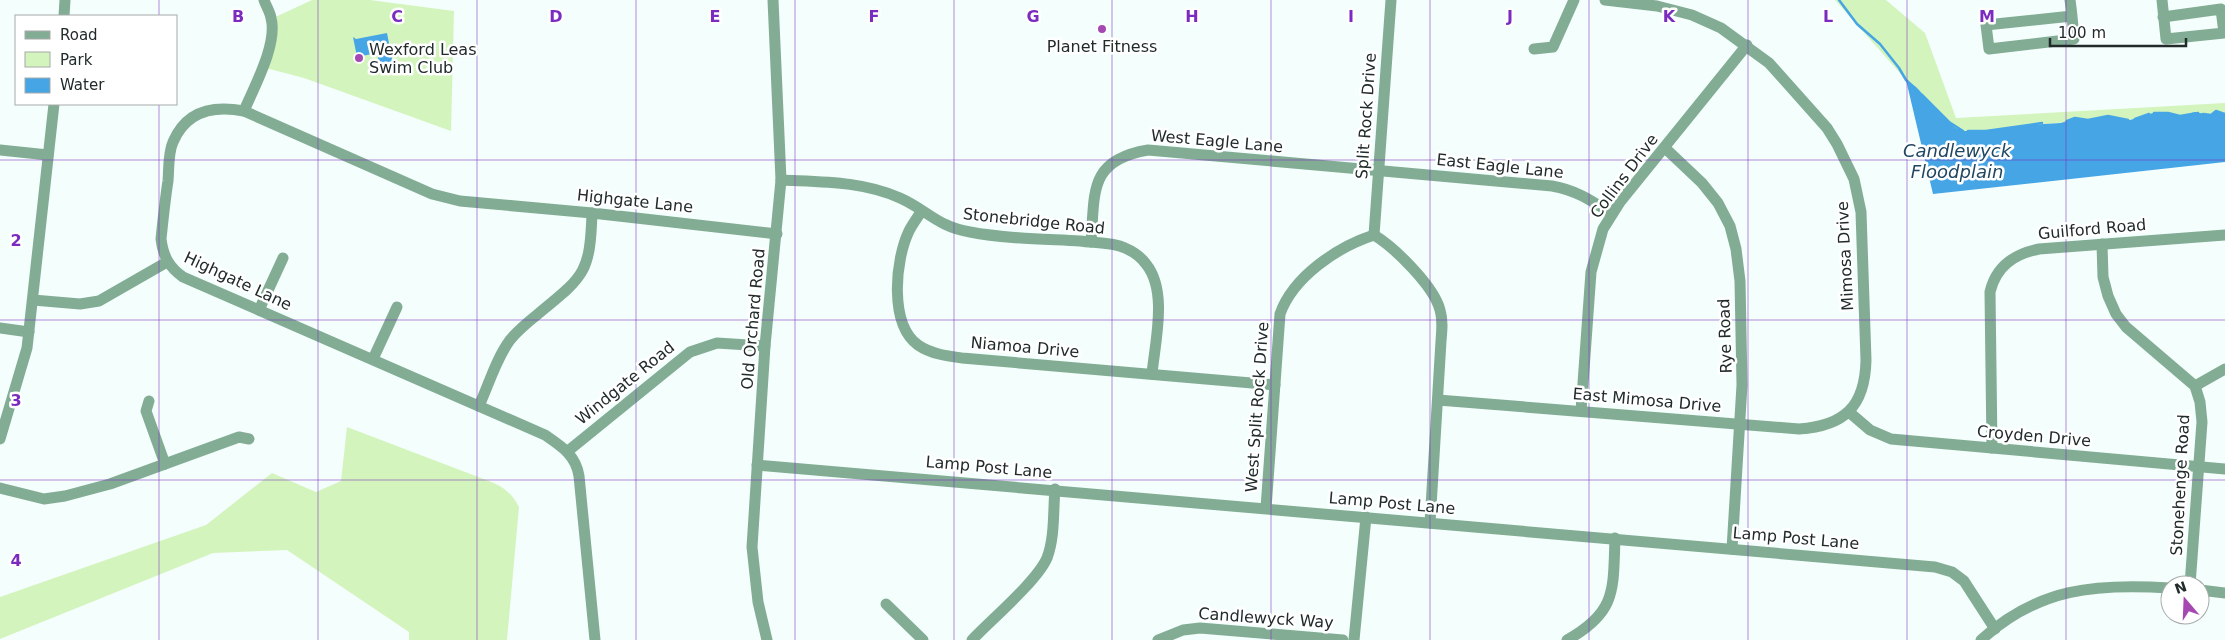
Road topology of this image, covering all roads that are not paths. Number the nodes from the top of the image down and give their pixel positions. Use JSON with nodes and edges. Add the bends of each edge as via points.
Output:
{"nodes":[{"id":1,"x":65,"y":0,"type":"edge"},
{"id":2,"x":264,"y":0,"type":"edge"},
{"id":3,"x":774,"y":0,"type":"edge"},
{"id":4,"x":1391,"y":0,"type":"edge"},
{"id":5,"x":1574,"y":0,"type":"edge"},
{"id":6,"x":1605,"y":0,"type":"edge"},
{"id":7,"x":2070,"y":0,"type":"edge"},
{"id":8,"x":2162,"y":0,"type":"edge"},
{"id":9,"x":64,"y":15,"type":"edge"},
{"id":10,"x":2072,"y":16,"type":"junction"},
{"id":11,"x":2163,"y":17,"type":"junction"},
{"id":12,"x":1747,"y":45,"type":"junction"},
{"id":13,"x":1534,"y":50,"type":"dead end"},
{"id":14,"x":54,"y":105,"type":"edge"},
{"id":15,"x":244,"y":111,"type":"junction"},
{"id":16,"x":1665,"y":148,"type":"junction"},
{"id":17,"x":0,"y":150,"type":"edge"},
{"id":18,"x":48,"y":155,"type":"junction"},
{"id":19,"x":1378,"y":171,"type":"junction"},
{"id":20,"x":781,"y":180,"type":"junction"},
{"id":21,"x":592,"y":212,"type":"junction"},
{"id":22,"x":921,"y":212,"type":"junction"},
{"id":23,"x":1612,"y":214,"type":"junction"},
{"id":24,"x":776,"y":234,"type":"junction"},
{"id":25,"x":1374,"y":235,"type":"junction"},
{"id":26,"x":2225,"y":235,"type":"edge"},
{"id":27,"x":1091,"y":242,"type":"junction"},
{"id":28,"x":2102,"y":244,"type":"junction"},
{"id":29,"x":283,"y":258,"type":"dead end"},
{"id":30,"x":167,"y":262,"type":"junction"},
{"id":31,"x":33,"y":300,"type":"junction"},
{"id":32,"x":396,"y":307,"type":"dead end"},
{"id":33,"x":259,"y":310,"type":"junction"},
{"id":34,"x":0,"y":328,"type":"edge"},
{"id":35,"x":29,"y":332,"type":"junction"},
{"id":36,"x":766,"y":346,"type":"junction"},
{"id":37,"x":372,"y":359,"type":"junction"},
{"id":38,"x":2225,"y":369,"type":"edge"},
{"id":39,"x":1152,"y":374,"type":"junction"},
{"id":40,"x":1275,"y":384,"type":"junction"},
{"id":41,"x":2195,"y":386,"type":"junction"},
{"id":42,"x":149,"y":400,"type":"dead end"},
{"id":43,"x":1438,"y":400,"type":"junction"},
{"id":44,"x":479,"y":406,"type":"junction"},
{"id":45,"x":1582,"y":411,"type":"junction"},
{"id":46,"x":1849,"y":412,"type":"junction"},
{"id":47,"x":1740,"y":425,"type":"junction"},
{"id":48,"x":0,"y":439,"type":"edge"},
{"id":49,"x":249,"y":439,"type":"dead end"},
{"id":50,"x":1992,"y":448,"type":"junction"},
{"id":51,"x":568,"y":451,"type":"junction"},
{"id":52,"x":165,"y":464,"type":"junction"},
{"id":53,"x":757,"y":465,"type":"junction"},
{"id":54,"x":2199,"y":466,"type":"junction"},
{"id":55,"x":2225,"y":469,"type":"edge"},
{"id":56,"x":0,"y":488,"type":"edge"},
{"id":57,"x":1055,"y":489,"type":"junction"},
{"id":58,"x":1266,"y":508,"type":"junction"},
{"id":59,"x":1366,"y":517,"type":"junction"},
{"id":60,"x":1430,"y":523,"type":"junction"},
{"id":61,"x":1616,"y":538,"type":"junction"},
{"id":62,"x":1732,"y":549,"type":"junction"},
{"id":63,"x":2191,"y":575,"type":"edge"},
{"id":64,"x":2160,"y":588,"type":"edge"},
{"id":65,"x":2210,"y":591,"type":"edge"},
{"id":66,"x":2225,"y":593,"type":"edge"},
{"id":67,"x":886,"y":604,"type":"dead end"},
{"id":68,"x":1995,"y":629,"type":"junction"},
{"id":69,"x":595,"y":640,"type":"edge"},
{"id":70,"x":767,"y":640,"type":"edge"},
{"id":71,"x":923,"y":640,"type":"edge"},
{"id":72,"x":972,"y":640,"type":"edge"},
{"id":73,"x":1158,"y":640,"type":"edge"},
{"id":74,"x":1344,"y":640,"type":"edge"},
{"id":75,"x":1354,"y":640,"type":"edge"},
{"id":76,"x":1568,"y":640,"type":"edge"},
{"id":77,"x":1981,"y":640,"type":"edge"}],
"edges":[{"from":1,"to":9,"type":"street"},
{"from":2,"to":15,"type":"street","via":[[272,30],[262,67]]},
{"from":3,"to":20,"type":"street","name":"Old Orchard Road"},
{"from":4,"to":19,"type":"street","name":"Split Rock Drive"},
{"from":5,"to":13,"type":"street","via":[[1552,46]]},
{"from":6,"to":12,"type":"street","name":"Mimosa Drive","via":[[1657,6],[1692,15]]},
{"from":7,"to":10,"type":"street"},
{"from":8,"to":11,"type":"street"},
{"from":10,"to":10,"type":"street","via":[[2074,39],[1989,49],[1986,25]]},
{"from":11,"to":11,"type":"street","via":[[2222,9],[2224,32],[2166,39]]},
{"from":12,"to":16,"type":"street","name":"Collins Drive"},
{"from":12,"to":46,"type":"street","name":"Mimosa Drive","via":[[1769,63],[1826,128],[1845,160],[1858,195],[1863,222],[1866,380]]},
{"from":14,"to":18,"type":"street"},
{"from":15,"to":21,"type":"street","name":"Highgate Lane","via":[[432,194],[460,200]]},
{"from":15,"to":30,"type":"street","name":"Highgate Lane","via":[[225,107],[207,110],[180,128],[172,144],[161,239]]},
{"from":16,"to":23,"type":"street","name":"Collins Drive"},
{"from":16,"to":47,"type":"street","name":"Rye Road","via":[[1702,182],[1730,226],[1740,281]]},
{"from":17,"to":18,"type":"street"},
{"from":18,"to":31,"type":"street"},
{"from":19,"to":23,"type":"street","name":"East Eagle Lane","via":[[1567,188]]},
{"from":19,"to":25,"type":"street","name":"Split Rock Drive"},
{"from":19,"to":27,"type":"street","name":"West Eagle Lane","via":[[1148,150],[1129,153],[1103,171],[1096,185]]},
{"from":20,"to":22,"type":"street","name":"Stonebridge Road","via":[[866,186],[900,198]]},
{"from":20,"to":24,"type":"street","name":"Old Orchard Road"},
{"from":21,"to":24,"type":"street","name":"Highgate Lane"},
{"from":21,"to":44,"type":"street","via":[[591,243],[583,272],[574,284],[510,340]]},
{"from":22,"to":27,"type":"street","name":"Stonebridge Road","via":[[944,226],[971,233]]},
{"from":22,"to":39,"type":"street","name":"Niamoa Drive","via":[[902,250],[898,306],[901,321],[916,344],[929,351],[962,358]]},
{"from":23,"to":45,"type":"street","name":"Collins Drive","via":[[1602,229],[1592,272]]},
{"from":24,"to":36,"type":"street","name":"Old Orchard Road"},
{"from":25,"to":40,"type":"street","name":"West Split Rock Drive","via":[[1340,251],[1291,291],[1280,314]]},
{"from":25,"to":43,"type":"street","via":[[1389,244],[1404,260],[1430,290],[1440,308]]},
{"from":26,"to":28,"type":"street","name":"Guilford Road"},
{"from":27,"to":39,"type":"street","name":"Stonebridge Road","via":[[1123,247],[1146,263],[1153,274],[1159,300]]},
{"from":28,"to":41,"type":"street","via":[[2103,276],[2116,314],[2126,327]]},
{"from":28,"to":50,"type":"street","name":"Guilford Road","via":[[2023,252],[2010,260],[1993,279],[1990,306]]},
{"from":29,"to":33,"type":"street"},
{"from":30,"to":31,"type":"street","via":[[99,301],[80,304]]},
{"from":30,"to":33,"type":"street","name":"Highgate Lane","via":[[183,277]]},
{"from":31,"to":35,"type":"street"},
{"from":32,"to":37,"type":"street"},
{"from":33,"to":37,"type":"street","name":"Highgate Lane"},
{"from":34,"to":35,"type":"street"},
{"from":35,"to":48,"type":"street"},
{"from":36,"to":51,"type":"street","name":"Windgate Road","via":[[717,343],[690,352]]},
{"from":36,"to":53,"type":"street","name":"Old Orchard Road"},
{"from":37,"to":44,"type":"street","name":"Highgate Lane"},
{"from":38,"to":41,"type":"street"},
{"from":39,"to":40,"type":"street","name":"Niamoa Drive"},
{"from":40,"to":58,"type":"street","name":"West Split Rock Drive"},
{"from":41,"to":54,"type":"street","name":"Stonehenge Road","via":[[2202,412]]},
{"from":42,"to":52,"type":"street","via":[[146,411]]},
{"from":43,"to":45,"type":"street","name":"East Mimosa Drive"},
{"from":43,"to":60,"type":"street"},
{"from":44,"to":51,"type":"street","name":"Highgate Lane","via":[[546,435]]},
{"from":45,"to":47,"type":"street","name":"East Mimosa Drive"},
{"from":46,"to":47,"type":"street","name":"East Mimosa Drive","via":[[1817,428]]},
{"from":46,"to":50,"type":"street","name":"Croyden Drive","via":[[1880,437]]},
{"from":47,"to":62,"type":"street","name":"Rye Road"},
{"from":49,"to":52,"type":"street","via":[[239,437]]},
{"from":50,"to":54,"type":"street","name":"Croyden Drive"},
{"from":51,"to":69,"type":"street","name":"Highgate Lane","via":[[579,476]]},
{"from":52,"to":56,"type":"street","via":[[66,496],[37,498]]},
{"from":53,"to":57,"type":"street","name":"Lamp Post Lane"},
{"from":53,"to":70,"type":"street","name":"Old Orchard Road","via":[[752,547],[758,602]]},
{"from":54,"to":55,"type":"street","name":"Croyden Drive"},
{"from":54,"to":63,"type":"street","name":"Stonehenge Road"},
{"from":57,"to":58,"type":"street","name":"Lamp Post Lane"},
{"from":57,"to":72,"type":"street","via":[[1051,544],[1046,558],[1038,572]]},
{"from":58,"to":59,"type":"street","name":"Lamp Post Lane"},
{"from":59,"to":60,"type":"street","name":"Lamp Post Lane"},
{"from":59,"to":75,"type":"street"},
{"from":60,"to":61,"type":"street","name":"Lamp Post Lane"},
{"from":61,"to":62,"type":"street","name":"Lamp Post Lane"},
{"from":61,"to":76,"type":"street","via":[[1613,589],[1607,606],[1600,617]]},
{"from":62,"to":68,"type":"street","name":"Lamp Post Lane","via":[[1952,572],[1964,581]]},
{"from":64,"to":68,"type":"street","via":[[2120,586],[2078,590],[2037,602]]},
{"from":65,"to":66,"type":"street"},
{"from":67,"to":71,"type":"street"},
{"from":68,"to":77,"type":"street"},
{"from":73,"to":74,"type":"street","name":"Candlewyck Way","via":[[1183,630],[1200,628]]}]}
